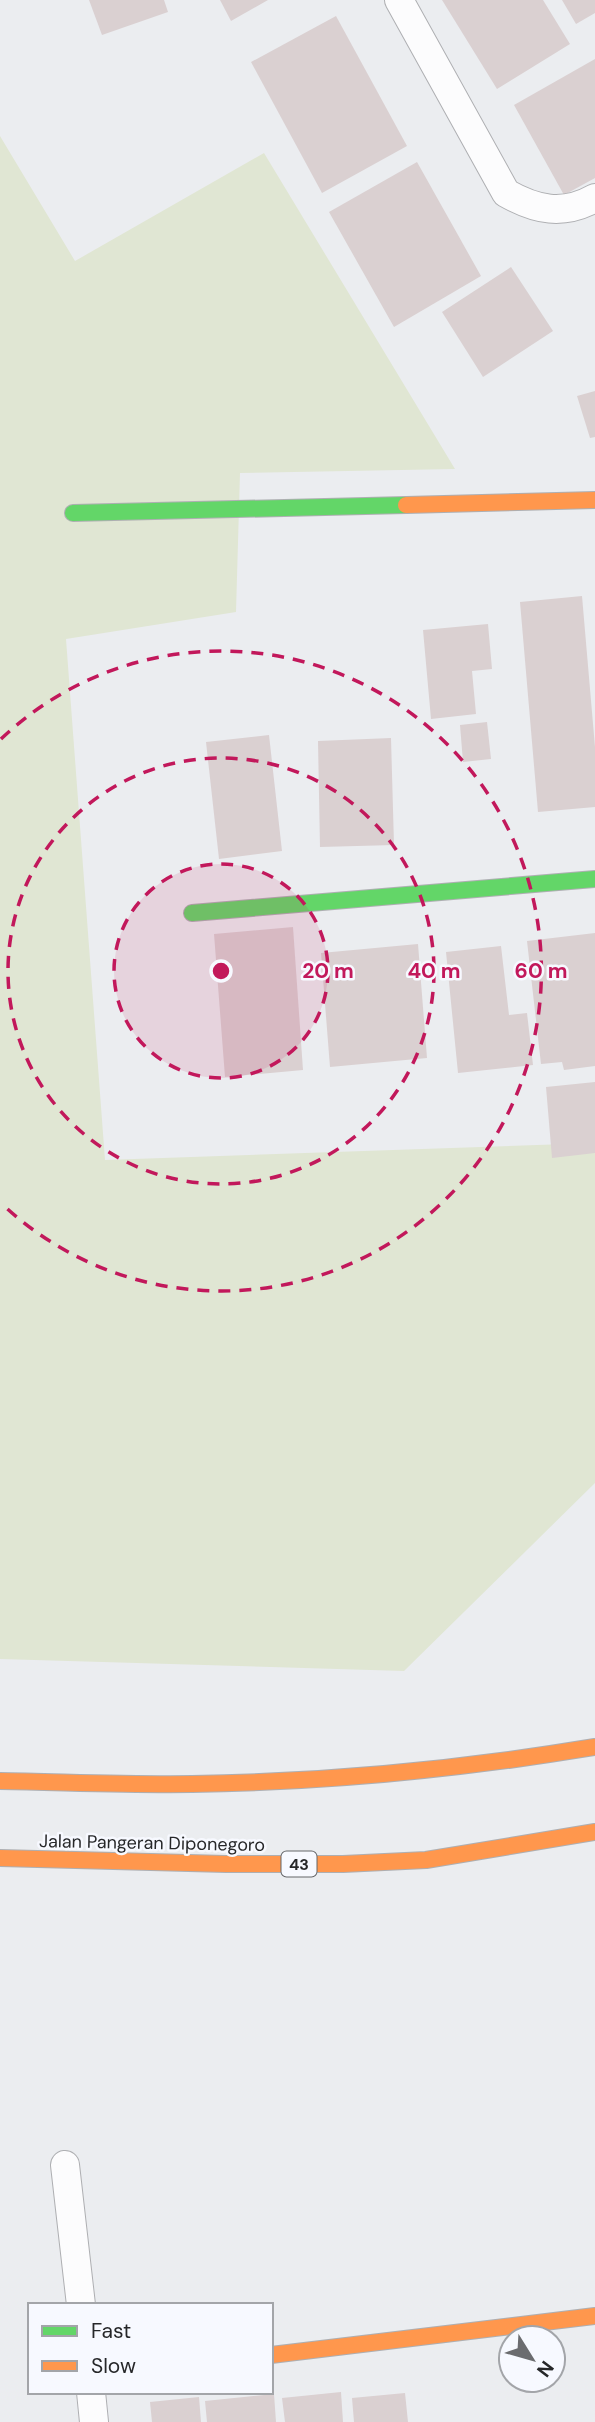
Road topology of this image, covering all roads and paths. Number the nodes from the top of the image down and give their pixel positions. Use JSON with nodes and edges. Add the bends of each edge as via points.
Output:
{"nodes":[{"id":1,"x":399,"y":0,"type":"edge"},
{"id":2,"x":595,"y":198,"type":"edge"},
{"id":3,"x":595,"y":500,"type":"edge"},
{"id":4,"x":73,"y":513,"type":"dead end"},
{"id":5,"x":595,"y":879,"type":"edge"},
{"id":6,"x":192,"y":913,"type":"dead end"},
{"id":7,"x":595,"y":1747,"type":"edge"},
{"id":8,"x":0,"y":1781,"type":"edge"},
{"id":9,"x":595,"y":1832,"type":"edge"},
{"id":10,"x":0,"y":1858,"type":"edge"},
{"id":11,"x":65,"y":2165,"type":"dead end"},
{"id":12,"x":81,"y":2303,"type":"edge"},
{"id":13,"x":595,"y":2316,"type":"edge"},
{"id":14,"x":273,"y":2355,"type":"edge"},
{"id":15,"x":91,"y":2394,"type":"edge"},
{"id":16,"x":94,"y":2422,"type":"edge"}],
"edges":[{"from":1,"to":2,"type":"street","via":[[506,193],[528,206],[554,211]]},
{"from":3,"to":4,"type":"main road"},
{"from":5,"to":6,"type":"main road"},
{"from":7,"to":8,"type":"main road","via":[[512,1761],[304,1780],[190,1784]]},
{"from":9,"to":10,"type":"main road","name":"Jalan Pangeran Diponegoro","number":"43","via":[[412,1861],[226,1864]]},
{"from":11,"to":12,"type":"street"},
{"from":13,"to":14,"type":"main road"},
{"from":15,"to":16,"type":"street"}]}
